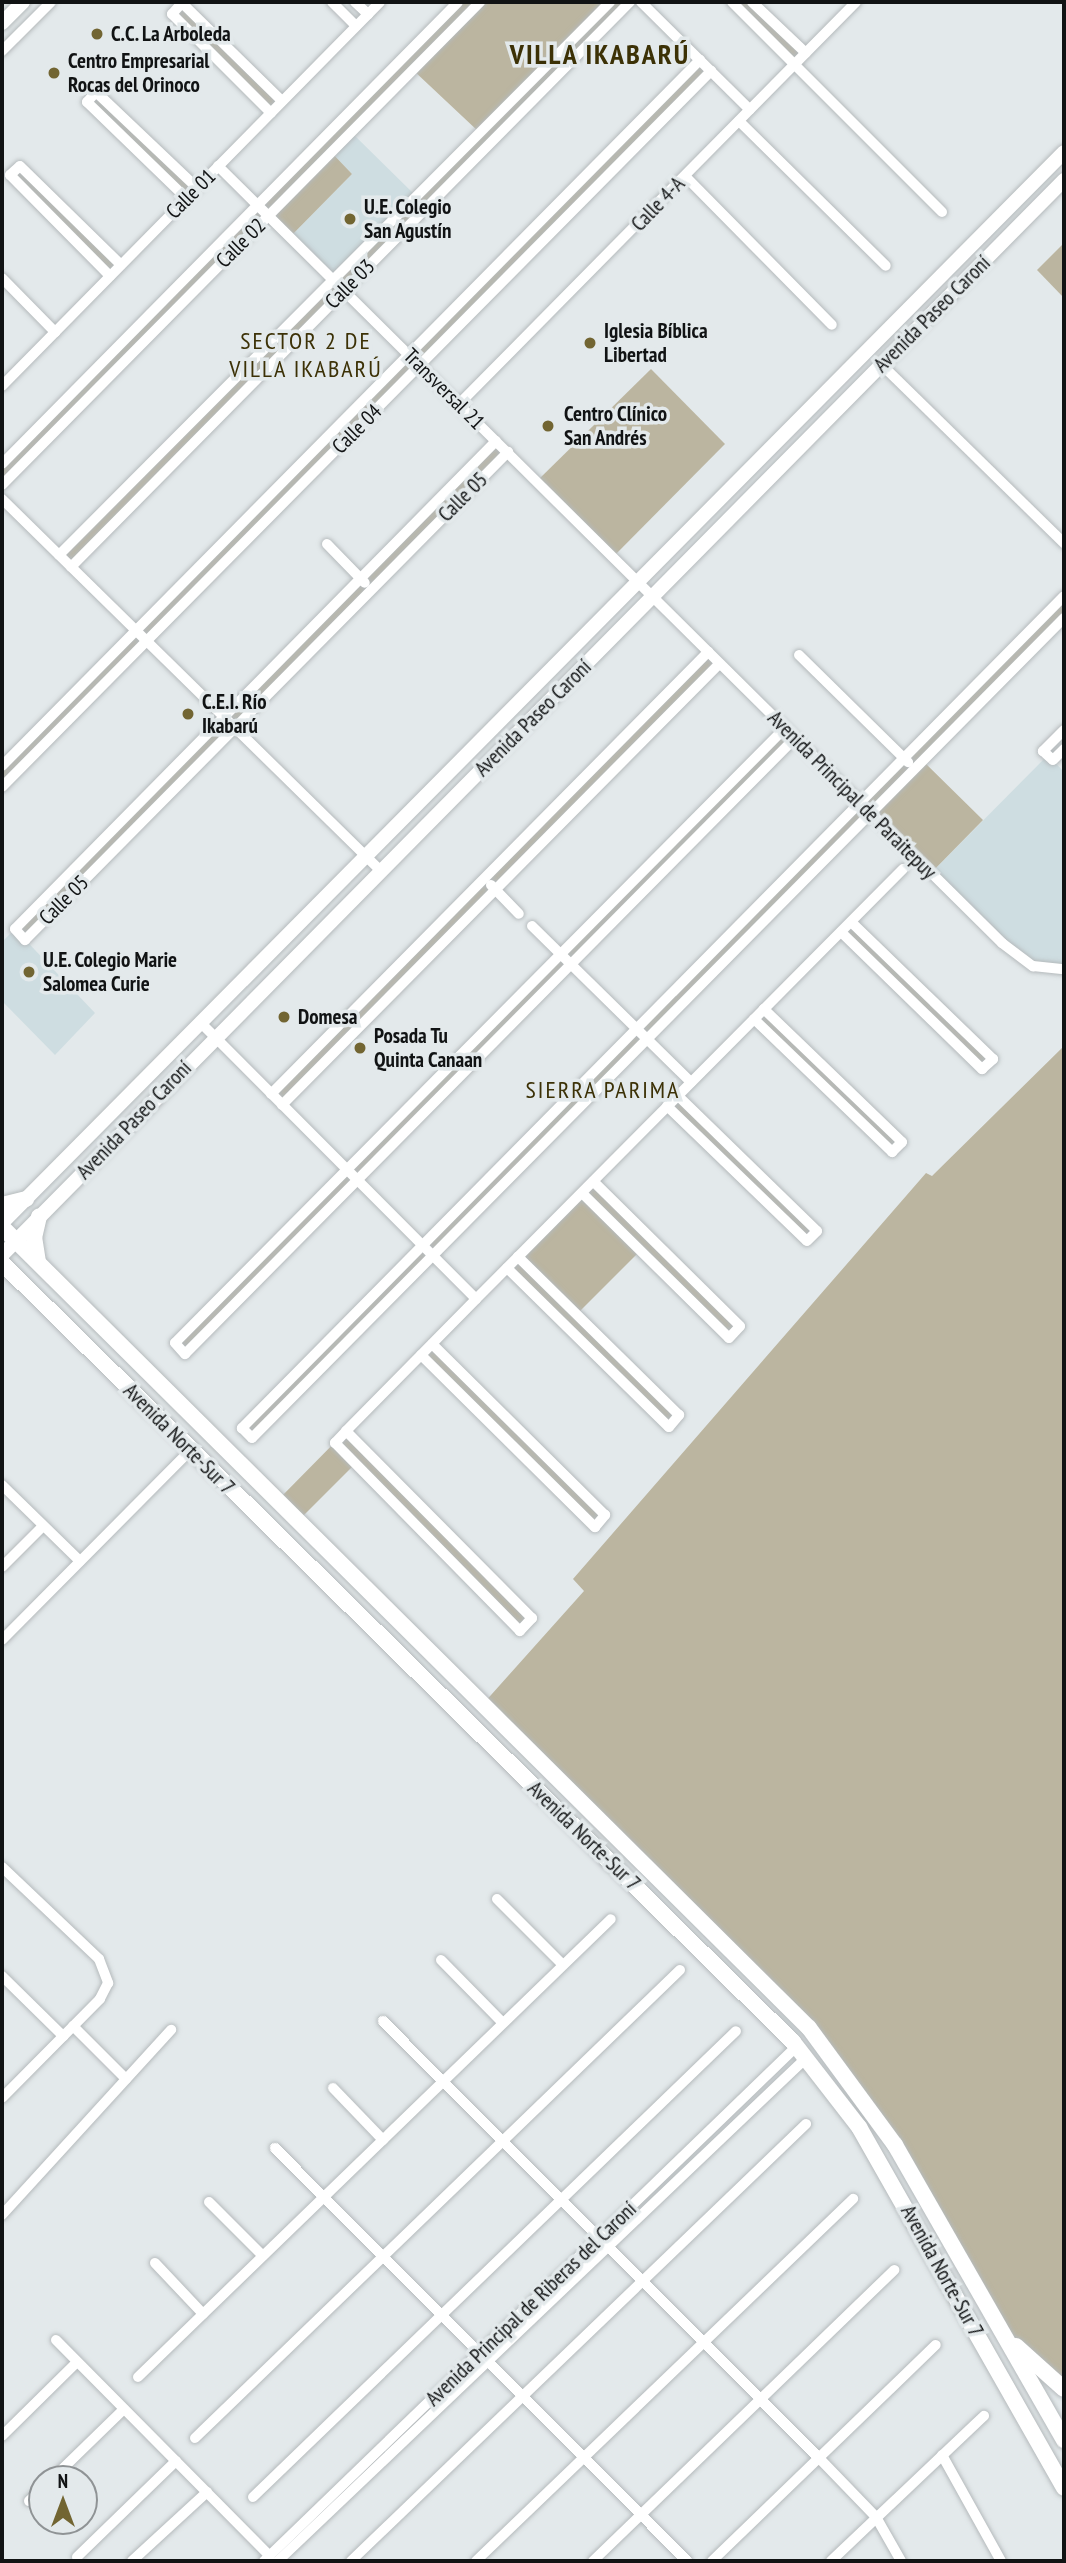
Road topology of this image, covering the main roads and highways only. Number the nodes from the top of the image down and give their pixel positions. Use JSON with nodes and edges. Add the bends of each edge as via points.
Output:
{"nodes":[{"id":1,"x":26,"y":1199,"type":"road end"},
{"id":2,"x":2,"y":1205,"type":"edge"},
{"id":3,"x":39,"y":1216,"type":"road end"},
{"id":4,"x":2,"y":1225,"type":"edge"},
{"id":5,"x":2,"y":1263,"type":"edge"},
{"id":6,"x":39,"y":1264,"type":"junction"},
{"id":7,"x":999,"y":2329,"type":"junction"},
{"id":8,"x":1064,"y":2389,"type":"edge"},
{"id":9,"x":1064,"y":2440,"type":"edge"},
{"id":10,"x":1064,"y":2488,"type":"edge"}],
"edges":[{"from":1,"to":2,"type":"main road"},
{"from":3,"to":6,"type":"main road","via":[[34,1243]]},
{"from":4,"to":6,"type":"main road","name":"Avenida Norte-Sur 7"},
{"from":5,"to":10,"type":"main road","name":"Avenida Norte-Sur 7","via":[[802,2052],[876,2155]]},
{"from":6,"to":7,"type":"main road","name":"Avenida Norte-Sur 7","via":[[809,2028],[889,2135]]},
{"from":7,"to":8,"type":"main road"},
{"from":7,"to":9,"type":"main road","name":"Avenida Norte-Sur 7"}]}
